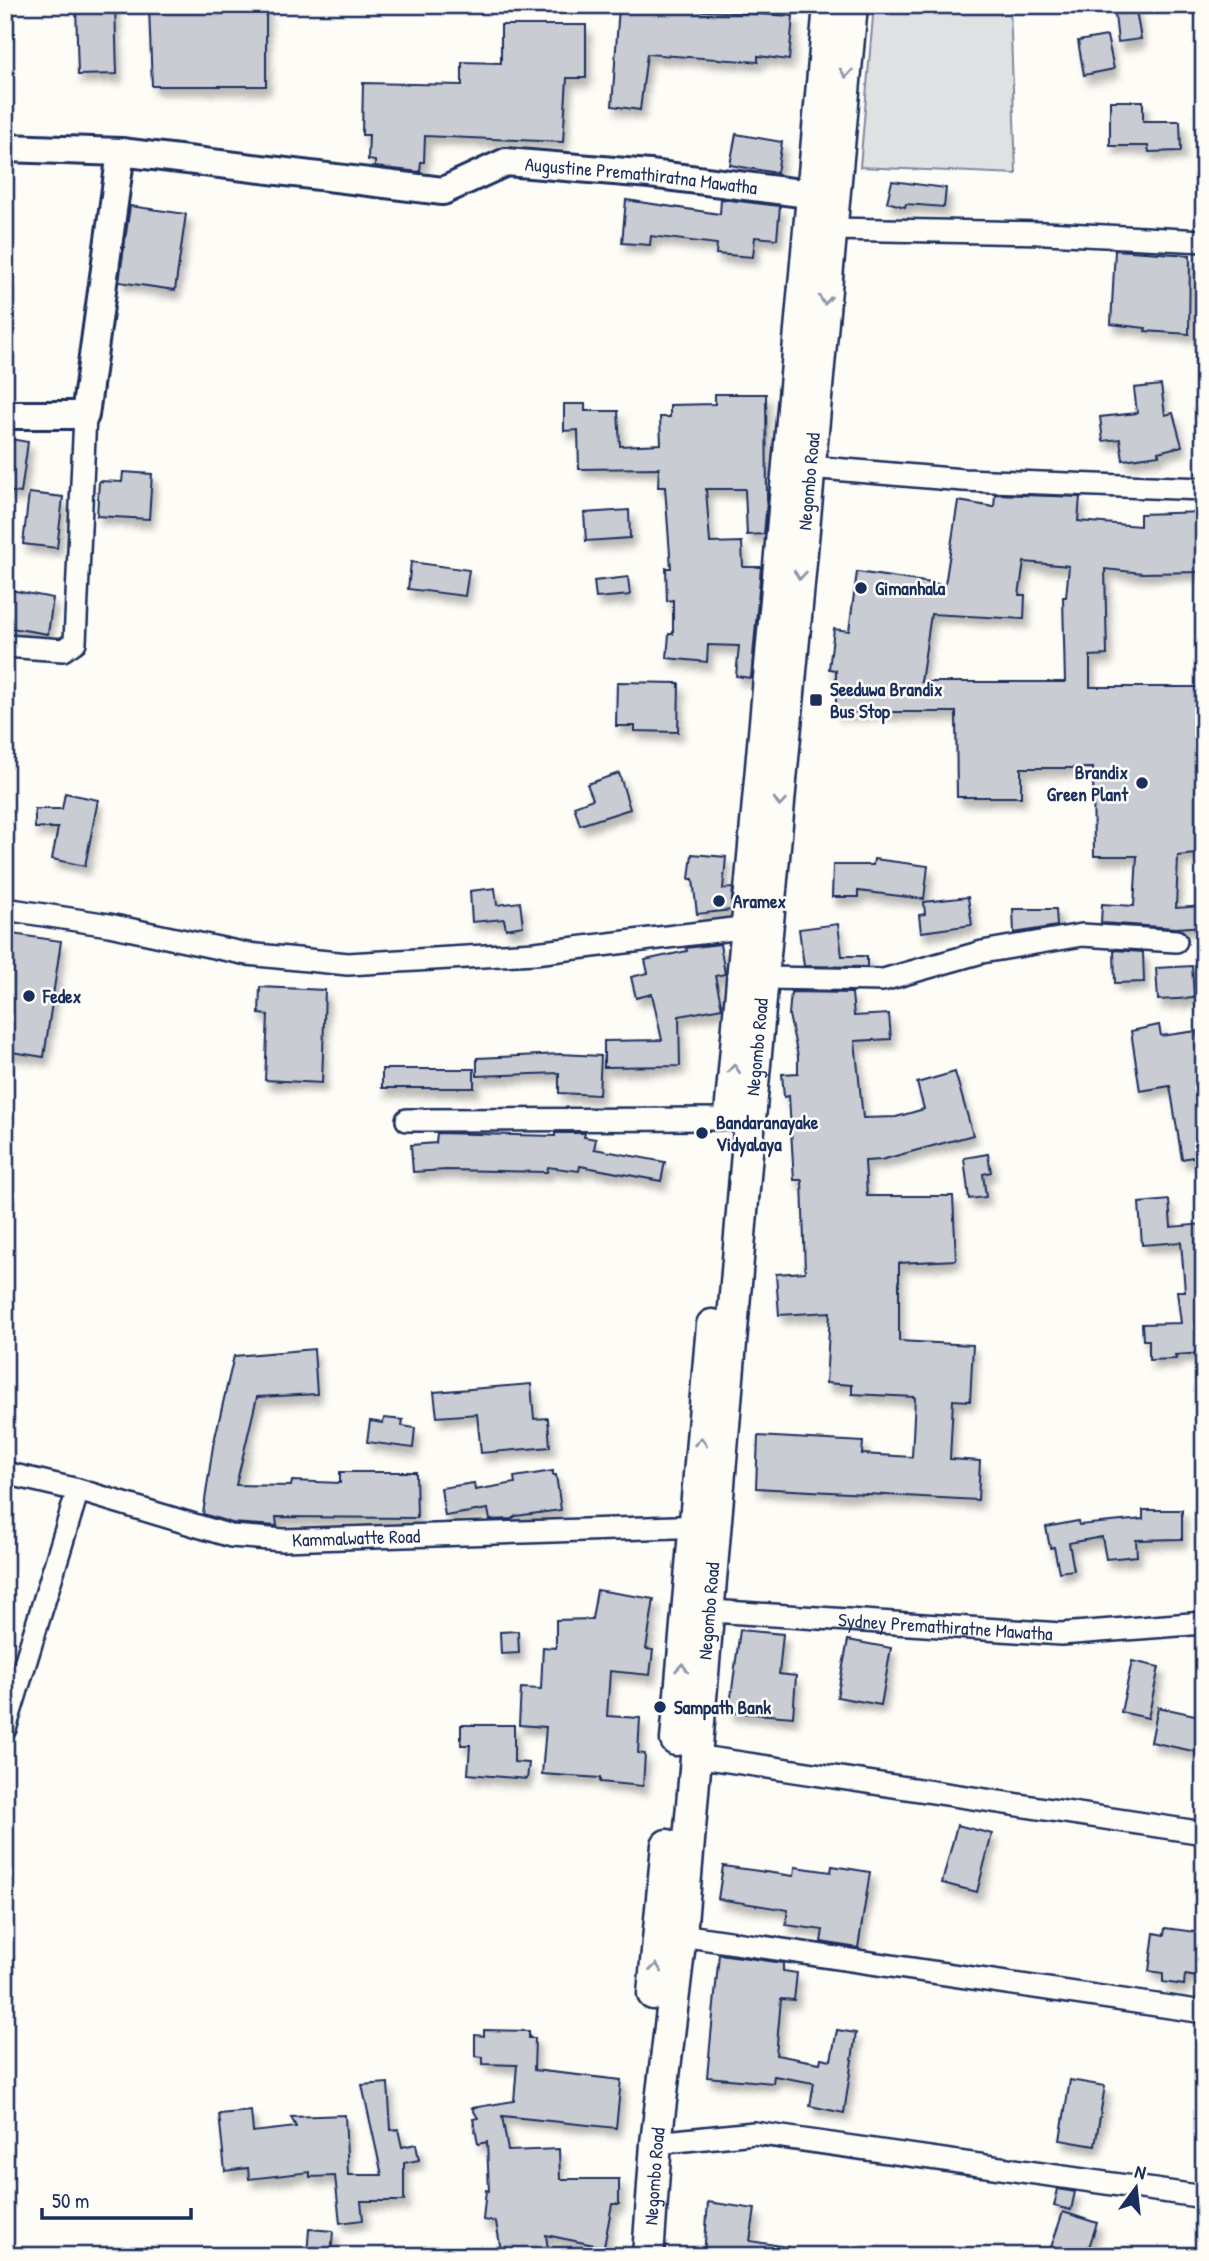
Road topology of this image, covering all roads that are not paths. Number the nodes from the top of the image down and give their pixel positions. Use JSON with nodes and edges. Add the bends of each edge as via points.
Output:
{"nodes":[{"id":1,"x":829,"y":5,"type":"edge"},
{"id":2,"x":852,"y":5,"type":"edge"},
{"id":3,"x":5,"y":148,"type":"edge"},
{"id":4,"x":121,"y":152,"type":"junction"},
{"id":5,"x":824,"y":196,"type":"junction"},
{"id":6,"x":831,"y":229,"type":"junction"},
{"id":7,"x":1204,"y":241,"type":"edge"},
{"id":8,"x":5,"y":415,"type":"edge"},
{"id":9,"x":85,"y":415,"type":"junction"},
{"id":10,"x":809,"y":467,"type":"junction"},
{"id":11,"x":1204,"y":489,"type":"edge"},
{"id":12,"x":5,"y":646,"type":"edge"},
{"id":13,"x":5,"y":909,"type":"edge"},
{"id":14,"x":758,"y":926,"type":"junction"},
{"id":15,"x":1176,"y":941,"type":"dead end"},
{"id":16,"x":765,"y":978,"type":"junction"},
{"id":17,"x":730,"y":1119,"type":"junction"},
{"id":18,"x":407,"y":1120,"type":"dead end"},
{"id":19,"x":5,"y":1473,"type":"edge"},
{"id":20,"x":78,"y":1490,"type":"junction"},
{"id":21,"x":705,"y":1526,"type":"junction"},
{"id":22,"x":698,"y":1610,"type":"junction"},
{"id":23,"x":1204,"y":1623,"type":"edge"},
{"id":24,"x":5,"y":1729,"type":"edge"},
{"id":25,"x":695,"y":1756,"type":"junction"},
{"id":26,"x":1204,"y":1833,"type":"edge"},
{"id":27,"x":681,"y":1935,"type":"junction"},
{"id":28,"x":1204,"y":2012,"type":"edge"},
{"id":29,"x":656,"y":2143,"type":"junction"},
{"id":30,"x":1204,"y":2197,"type":"edge"},
{"id":31,"x":629,"y":2256,"type":"edge"},
{"id":32,"x":648,"y":2256,"type":"edge"}],
"edges":[{"from":1,"to":5,"type":"highway","name":"Negombo Road"},
{"from":2,"to":5,"type":"highway","name":"Negombo Road","one_way":true},
{"from":3,"to":4,"type":"main road","name":"Augustine Premathiratna Mawatha"},
{"from":4,"to":5,"type":"main road","name":"Augustine Premathiratna Mawatha","via":[[443,191],[506,162]]},
{"from":4,"to":9,"type":"main road"},
{"from":5,"to":6,"type":"highway","name":"Negombo Road"},
{"from":5,"to":14,"type":"highway","name":"Negombo Road"},
{"from":6,"to":7,"type":"street"},
{"from":6,"to":10,"type":"highway","name":"Negombo Road","one_way":true},
{"from":8,"to":9,"type":"main road"},
{"from":9,"to":12,"type":"street","via":[[75,642],[63,650]]},
{"from":10,"to":11,"type":"street","via":[[963,480]]},
{"from":10,"to":14,"type":"highway","name":"Negombo Road","one_way":true},
{"from":13,"to":14,"type":"street","via":[[247,954],[348,964],[535,953]]},
{"from":14,"to":16,"type":"highway","name":"Negombo Road"},
{"from":17,"to":14,"type":"highway","name":"Negombo Road","one_way":true},
{"from":15,"to":16,"type":"street","via":[[1082,935],[982,952],[883,979]]},
{"from":16,"to":21,"type":"highway","name":"Negombo Road"},
{"from":17,"to":18,"type":"street"},
{"from":21,"to":17,"type":"highway","name":"Negombo Road","one_way":true},
{"from":19,"to":20,"type":"street","name":"Kammalwatte Road"},
{"from":20,"to":21,"type":"street","name":"Kammalwatte Road","via":[[231,1536],[283,1540]]},
{"from":20,"to":24,"type":"street"},
{"from":21,"to":22,"type":"highway","name":"Negombo Road"},
{"from":22,"to":23,"type":"street","name":"Sydney Premathiratne Mawatha","via":[[1061,1634]]},
{"from":22,"to":25,"type":"highway","name":"Negombo Road"},
{"from":31,"to":22,"type":"highway","name":"Negombo Road","one_way":true},
{"from":25,"to":26,"type":"street"},
{"from":25,"to":27,"type":"highway","name":"Negombo Road"},
{"from":27,"to":28,"type":"street"},
{"from":27,"to":29,"type":"highway","name":"Negombo Road"},
{"from":29,"to":30,"type":"street","via":[[754,2133]]},
{"from":29,"to":32,"type":"highway","name":"Negombo Road"}]}
